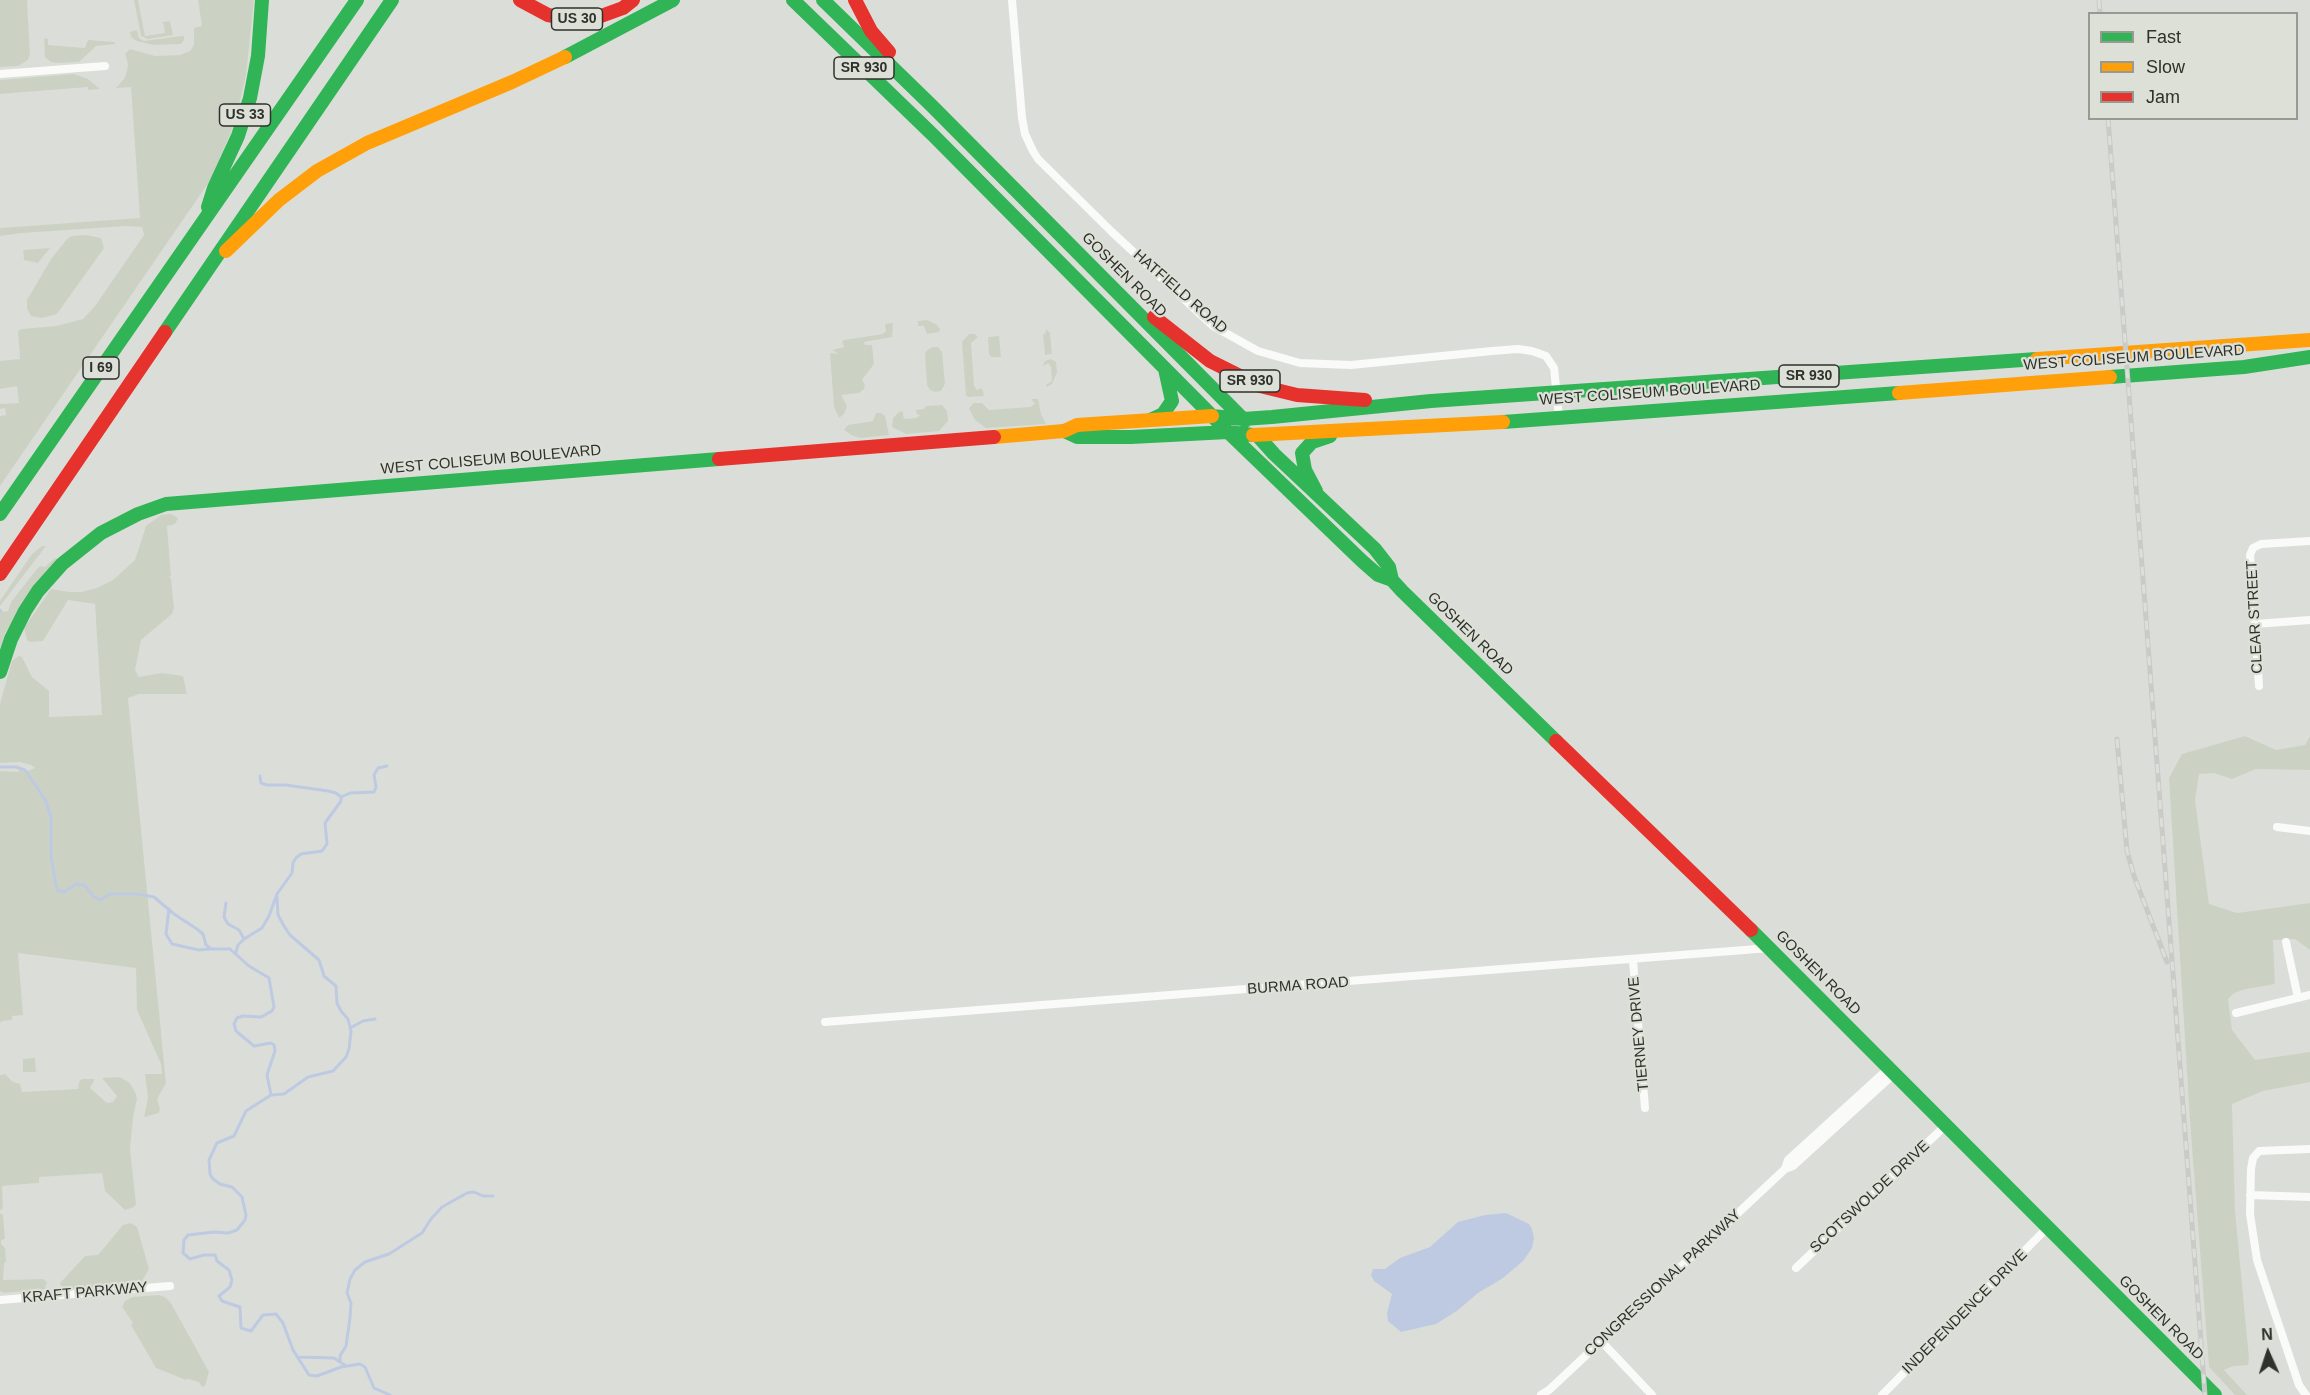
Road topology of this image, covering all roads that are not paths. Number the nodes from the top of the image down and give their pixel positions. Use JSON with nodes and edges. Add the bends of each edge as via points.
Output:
{"nodes":[{"id":1,"x":262,"y":0,"type":"edge"},
{"id":2,"x":357,"y":0,"type":"edge"},
{"id":3,"x":392,"y":0,"type":"edge"},
{"id":4,"x":520,"y":0,"type":"edge"},
{"id":5,"x":633,"y":0,"type":"edge"},
{"id":6,"x":673,"y":0,"type":"edge"},
{"id":7,"x":793,"y":0,"type":"edge"},
{"id":8,"x":823,"y":0,"type":"edge"},
{"id":9,"x":855,"y":0,"type":"edge"},
{"id":10,"x":1012,"y":0,"type":"edge"},
{"id":11,"x":105,"y":66,"type":"dead end"},
{"id":12,"x":0,"y":74,"type":"edge"},
{"id":13,"x":932,"y":106,"type":"junction"},
{"id":14,"x":203,"y":223,"type":"junction"},
{"id":15,"x":204,"y":272,"type":"junction"},
{"id":16,"x":1100,"y":276,"type":"junction"},
{"id":17,"x":2310,"y":340,"type":"edge"},
{"id":18,"x":2310,"y":357,"type":"edge"},
{"id":19,"x":1164,"y":366,"type":"junction"},
{"id":20,"x":1558,"y":392,"type":"junction"},
{"id":21,"x":1431,"y":402,"type":"junction"},
{"id":22,"x":1212,"y":416,"type":"junction"},
{"id":23,"x":1559,"y":417,"type":"junction"},
{"id":24,"x":1243,"y":418,"type":"junction"},
{"id":25,"x":1150,"y":420,"type":"junction"},
{"id":26,"x":1351,"y":430,"type":"junction"},
{"id":27,"x":1064,"y":431,"type":"junction"},
{"id":28,"x":1228,"y":432,"type":"junction"},
{"id":29,"x":1257,"y":435,"type":"junction"},
{"id":30,"x":1316,"y":491,"type":"junction"},
{"id":31,"x":0,"y":514,"type":"edge"},
{"id":32,"x":2310,"y":541,"type":"edge"},
{"id":33,"x":0,"y":574,"type":"edge"},
{"id":34,"x":1392,"y":580,"type":"junction"},
{"id":35,"x":2310,"y":620,"type":"edge"},
{"id":36,"x":2255,"y":624,"type":"junction"},
{"id":37,"x":0,"y":672,"type":"edge"},
{"id":38,"x":2259,"y":686,"type":"dead end"},
{"id":39,"x":2277,"y":827,"type":"dead end"},
{"id":40,"x":2310,"y":831,"type":"edge"},
{"id":41,"x":2286,"y":942,"type":"dead end"},
{"id":42,"x":1770,"y":948,"type":"junction"},
{"id":43,"x":1633,"y":960,"type":"junction"},
{"id":44,"x":2310,"y":995,"type":"edge"},
{"id":45,"x":2298,"y":998,"type":"junction"},
{"id":46,"x":2236,"y":1013,"type":"dead end"},
{"id":47,"x":825,"y":1022,"type":"dead end"},
{"id":48,"x":1892,"y":1071,"type":"junction"},
{"id":49,"x":1645,"y":1108,"type":"dead end"},
{"id":50,"x":1945,"y":1126,"type":"junction"},
{"id":51,"x":2310,"y":1149,"type":"edge"},
{"id":52,"x":2250,"y":1195,"type":"junction"},
{"id":53,"x":2310,"y":1197,"type":"edge"},
{"id":54,"x":2047,"y":1228,"type":"junction"},
{"id":55,"x":1796,"y":1268,"type":"dead end"},
{"id":56,"x":170,"y":1286,"type":"dead end"},
{"id":57,"x":0,"y":1300,"type":"edge"},
{"id":58,"x":1601,"y":1341,"type":"junction"},
{"id":59,"x":1541,"y":1395,"type":"edge"},
{"id":60,"x":1653,"y":1395,"type":"edge"},
{"id":61,"x":1882,"y":1395,"type":"edge"},
{"id":62,"x":2215,"y":1395,"type":"edge"},
{"id":63,"x":2306,"y":1395,"type":"edge"}],
"edges":[{"from":1,"to":14,"type":"main road","number":"US 33","via":[[250,98]]},
{"from":2,"to":14,"type":"main road","number":"I 69"},
{"from":3,"to":15,"type":"main road","number":"I 69"},
{"from":4,"to":5,"type":"main road","number":"US 30","via":[[548,15],[575,20],[600,16]]},
{"from":6,"to":15,"type":"main road","via":[[591,45],[367,143],[317,171]]},
{"from":7,"to":19,"type":"main road","number":"SR 930"},
{"from":8,"to":13,"type":"main road","name":"GOSHEN ROAD","number":"SR 930"},
{"from":9,"to":13,"type":"main road","via":[[872,31]]},
{"from":10,"to":20,"type":"street","name":"HATFIELD ROAD","via":[[1022,118],[1033,151],[1112,232],[1213,326],[1258,351],[1300,363],[1352,365],[1492,351],[1532,351],[1550,361]]},
{"from":11,"to":12,"type":"street"},
{"from":13,"to":16,"type":"main road","name":"GOSHEN ROAD","number":"SR 930"},
{"from":14,"to":31,"type":"main road","number":"I 69"},
{"from":15,"to":33,"type":"main road","number":"I 69"},
{"from":16,"to":21,"type":"main road","number":"SR 930","via":[[1210,361],[1260,386],[1349,400]]},
{"from":16,"to":24,"type":"main road","name":"GOSHEN ROAD"},
{"from":17,"to":20,"type":"main road","name":"WEST COLISEUM BOULEVARD","number":"SR 930"},
{"from":18,"to":23,"type":"main road","name":"WEST COLISEUM BOULEVARD","number":"SR 930","via":[[2244,367]]},
{"from":19,"to":22,"type":"main road","number":"SR 930"},
{"from":19,"to":25,"type":"main road","via":[[1172,401],[1163,414]]},
{"from":20,"to":21,"type":"main road","name":"WEST COLISEUM BOULEVARD","number":"SR 930"},
{"from":20,"to":23,"type":"street","name":"HATFIELD ROAD"},
{"from":21,"to":24,"type":"main road","name":"WEST COLISEUM BOULEVARD"},
{"from":22,"to":24,"type":"main road","name":"WEST COLISEUM BOULEVARD"},
{"from":22,"to":25,"type":"main road","name":"WEST COLISEUM BOULEVARD"},
{"from":22,"to":28,"type":"main road","number":"SR 930"},
{"from":23,"to":26,"type":"main road","name":"WEST COLISEUM BOULEVARD","number":"SR 930"},
{"from":24,"to":29,"type":"main road","name":"GOSHEN ROAD"},
{"from":25,"to":27,"type":"main road","name":"WEST COLISEUM BOULEVARD","via":[[1077,424]]},
{"from":26,"to":29,"type":"main road","name":"WEST COLISEUM BOULEVARD","number":"SR 930"},
{"from":26,"to":30,"type":"main road","via":[[1312,442],[1302,453],[1305,470]]},
{"from":27,"to":28,"type":"main road","name":"WEST COLISEUM BOULEVARD","via":[[1077,437]]},
{"from":27,"to":37,"type":"main road","name":"WEST COLISEUM BOULEVARD","via":[[166,504],[117,524],[84,544],[62,564],[25,611]]},
{"from":28,"to":29,"type":"main road","name":"WEST COLISEUM BOULEVARD","number":"SR 930"},
{"from":28,"to":34,"type":"main road","name":"GOSHEN ROAD","via":[[1362,561],[1378,575]]},
{"from":29,"to":30,"type":"main road","name":"GOSHEN ROAD"},
{"from":30,"to":34,"type":"main road","name":"GOSHEN ROAD","via":[[1375,549],[1389,567]]},
{"from":32,"to":36,"type":"street","name":"CLEAR STREET","via":[[2253,548],[2250,564]]},
{"from":34,"to":42,"type":"main road","name":"GOSHEN ROAD"},
{"from":35,"to":36,"type":"street"},
{"from":36,"to":38,"type":"street","name":"CLEAR STREET"},
{"from":39,"to":40,"type":"street"},
{"from":41,"to":45,"type":"street"},
{"from":42,"to":43,"type":"street","name":"BURMA ROAD"},
{"from":42,"to":48,"type":"main road","name":"GOSHEN ROAD"},
{"from":43,"to":47,"type":"street","name":"BURMA ROAD"},
{"from":43,"to":49,"type":"street","name":"TIERNEY DRIVE"},
{"from":44,"to":45,"type":"street"},
{"from":45,"to":46,"type":"street"},
{"from":48,"to":50,"type":"main road","name":"GOSHEN ROAD"},
{"from":48,"to":58,"type":"street","name":"CONGRESSIONAL PARKWAY"},
{"from":50,"to":54,"type":"main road","name":"GOSHEN ROAD"},
{"from":50,"to":55,"type":"street","name":"SCOTSWOLDE DRIVE"},
{"from":51,"to":52,"type":"street","via":[[2259,1151],[2253,1158]]},
{"from":52,"to":53,"type":"street"},
{"from":52,"to":63,"type":"street","via":[[2257,1260],[2299,1385]]},
{"from":54,"to":61,"type":"street","name":"INDEPENDENCE DRIVE"},
{"from":54,"to":62,"type":"main road","name":"GOSHEN ROAD"},
{"from":56,"to":57,"type":"street","name":"KRAFT PARKWAY"},
{"from":58,"to":59,"type":"street","name":"CONGRESSIONAL PARKWAY"},
{"from":58,"to":60,"type":"street"}]}
